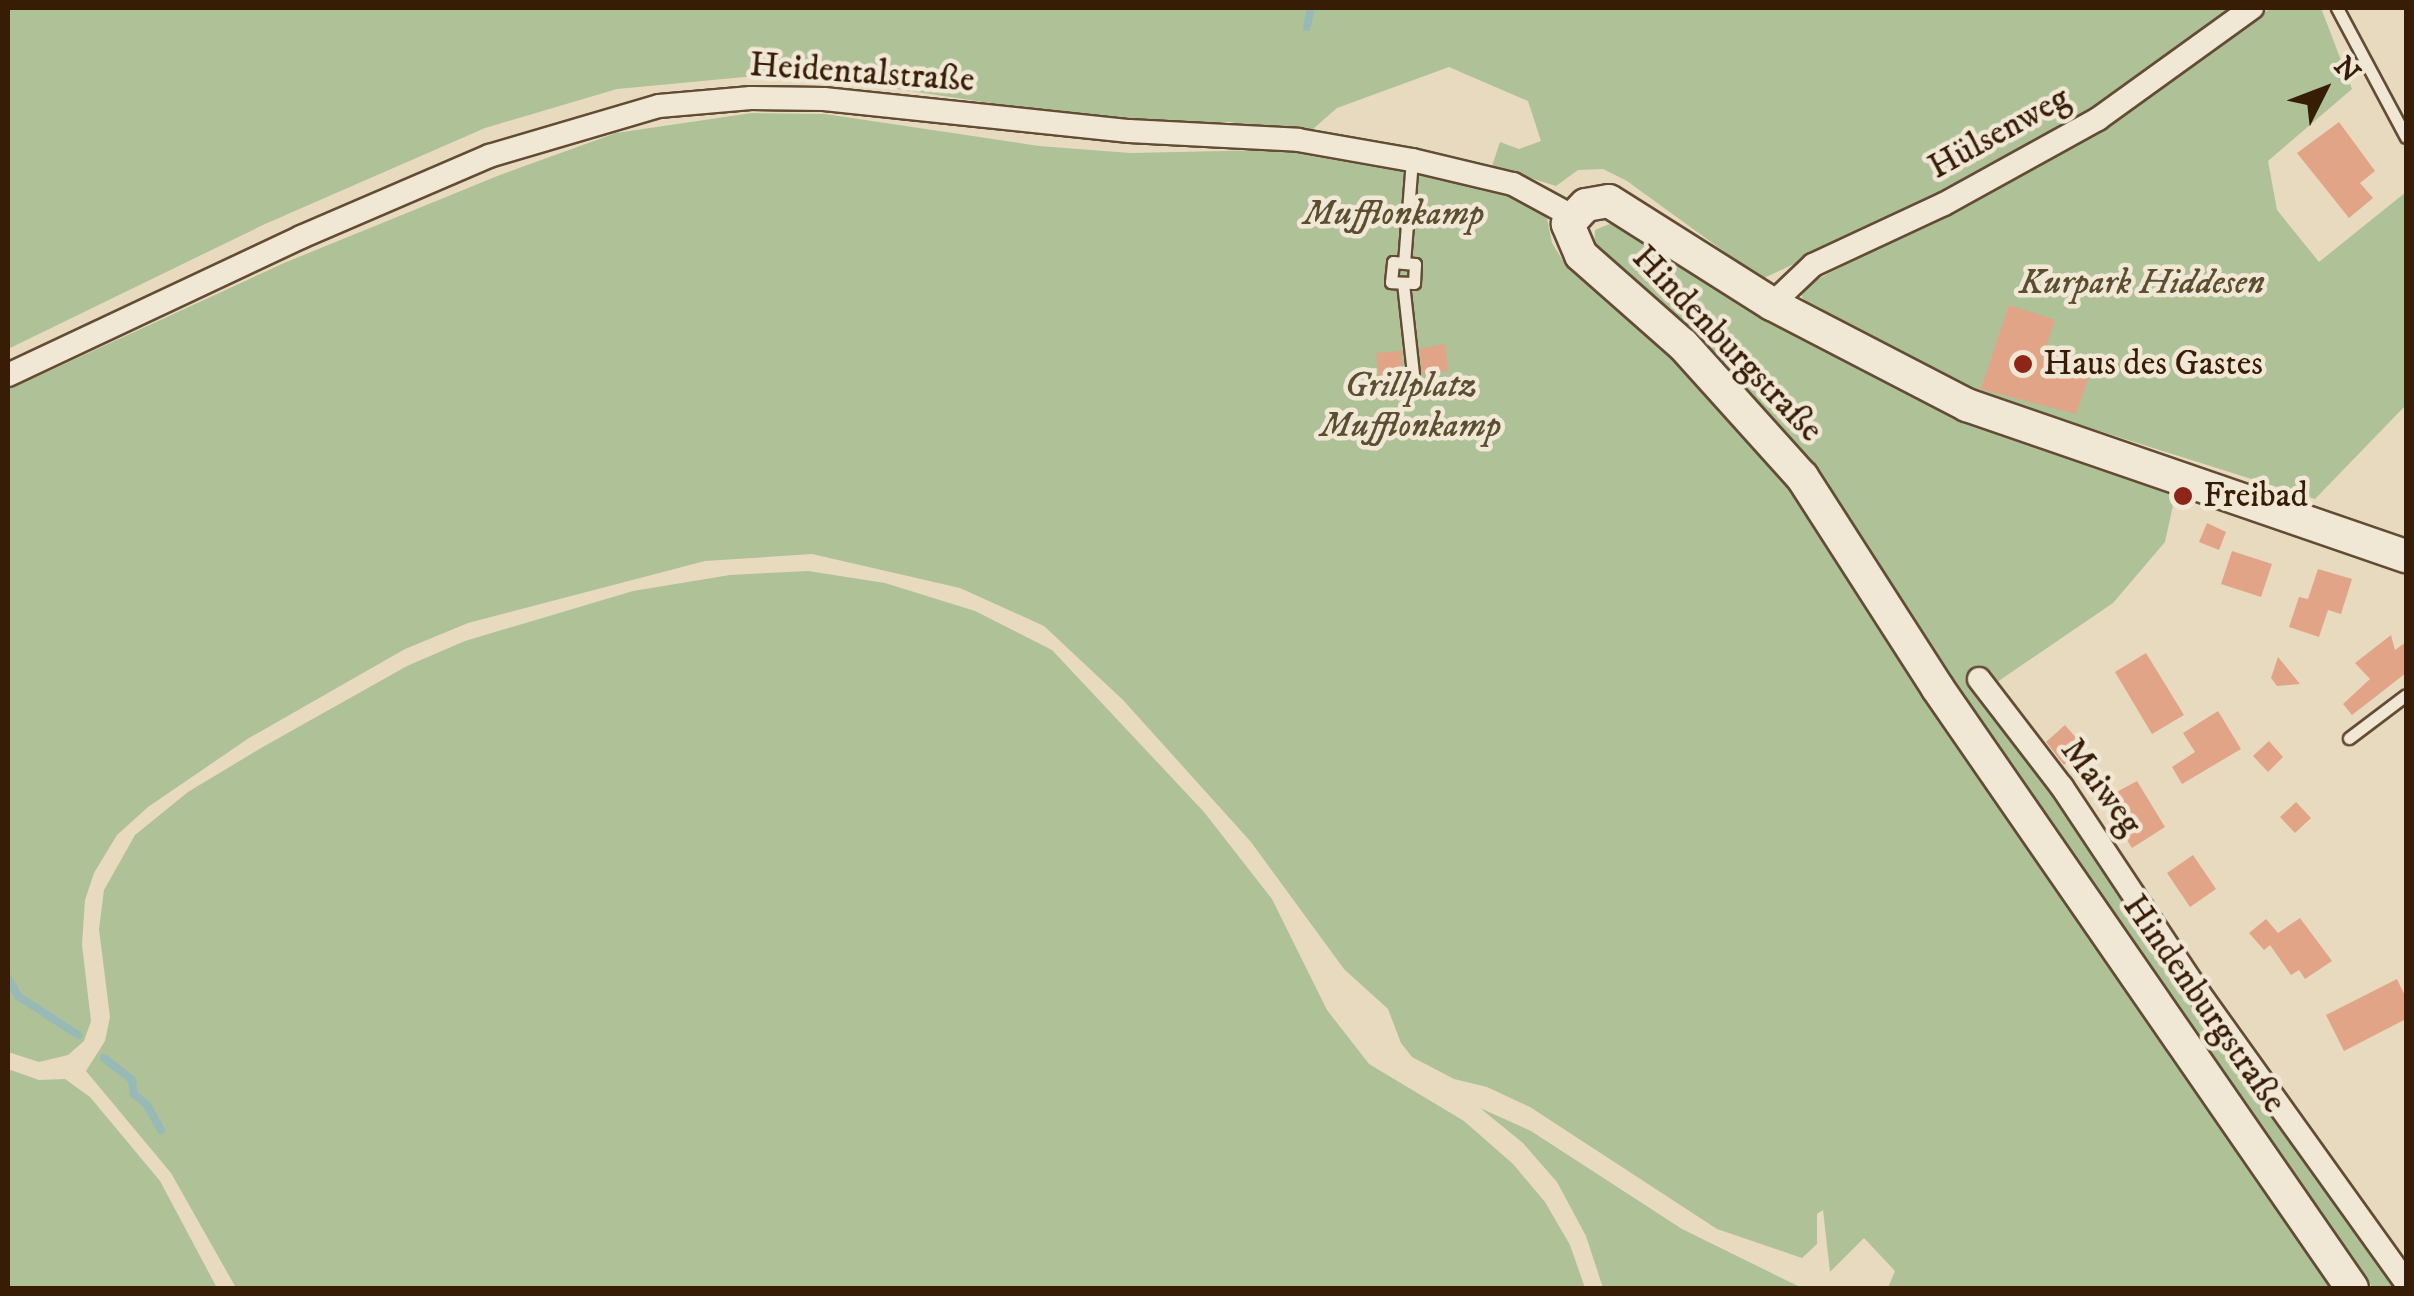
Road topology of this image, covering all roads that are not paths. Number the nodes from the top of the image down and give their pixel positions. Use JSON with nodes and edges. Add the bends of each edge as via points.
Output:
{"nodes":[{"id":1,"x":2252,"y":8,"type":"edge"},
{"id":2,"x":2338,"y":8,"type":"edge"},
{"id":3,"x":2406,"y":137,"type":"edge"},
{"id":4,"x":1412,"y":160,"type":"junction"},
{"id":5,"x":1572,"y":216,"type":"junction"},
{"id":6,"x":1772,"y":304,"type":"junction"},
{"id":7,"x":8,"y":374,"type":"edge"},
{"id":8,"x":1413,"y":374,"type":"dead end"},
{"id":9,"x":2406,"y":556,"type":"edge"},
{"id":10,"x":1978,"y":679,"type":"dead end"},
{"id":11,"x":2406,"y":695,"type":"edge"},
{"id":12,"x":2349,"y":738,"type":"dead end"},
{"id":13,"x":2406,"y":1282,"type":"edge"},
{"id":14,"x":2352,"y":1288,"type":"edge"}],
"edges":[{"from":1,"to":6,"type":"street","name":"Hülsenweg","via":[[2098,119],[1944,204],[1813,265]]},
{"from":2,"to":3,"type":"lane"},
{"from":4,"to":5,"type":"street","name":"Heidentalstraße","via":[[1513,184]]},
{"from":4,"to":7,"type":"street","name":"Heidentalstraße","via":[[1298,140],[1128,131],[824,99],[660,106],[489,156]]},
{"from":4,"to":8,"type":"lane","via":[[1404,263],[1415,264],[1414,284],[1403,283]]},
{"from":5,"to":6,"type":"main road","name":"Hindenburgstraße","via":[[1598,200],[1623,207]]},
{"from":5,"to":14,"type":"main road","name":"Hindenburgstraße","via":[[1570,234],[1581,254],[1683,344],[1802,477],[1937,687]]},
{"from":6,"to":9,"type":"main road","name":"Hindenburgstraße","via":[[1967,405]]},
{"from":10,"to":13,"type":"street","name":"Maiweg","via":[[2062,787],[2209,1008]]},
{"from":11,"to":12,"type":"lane"}]}
